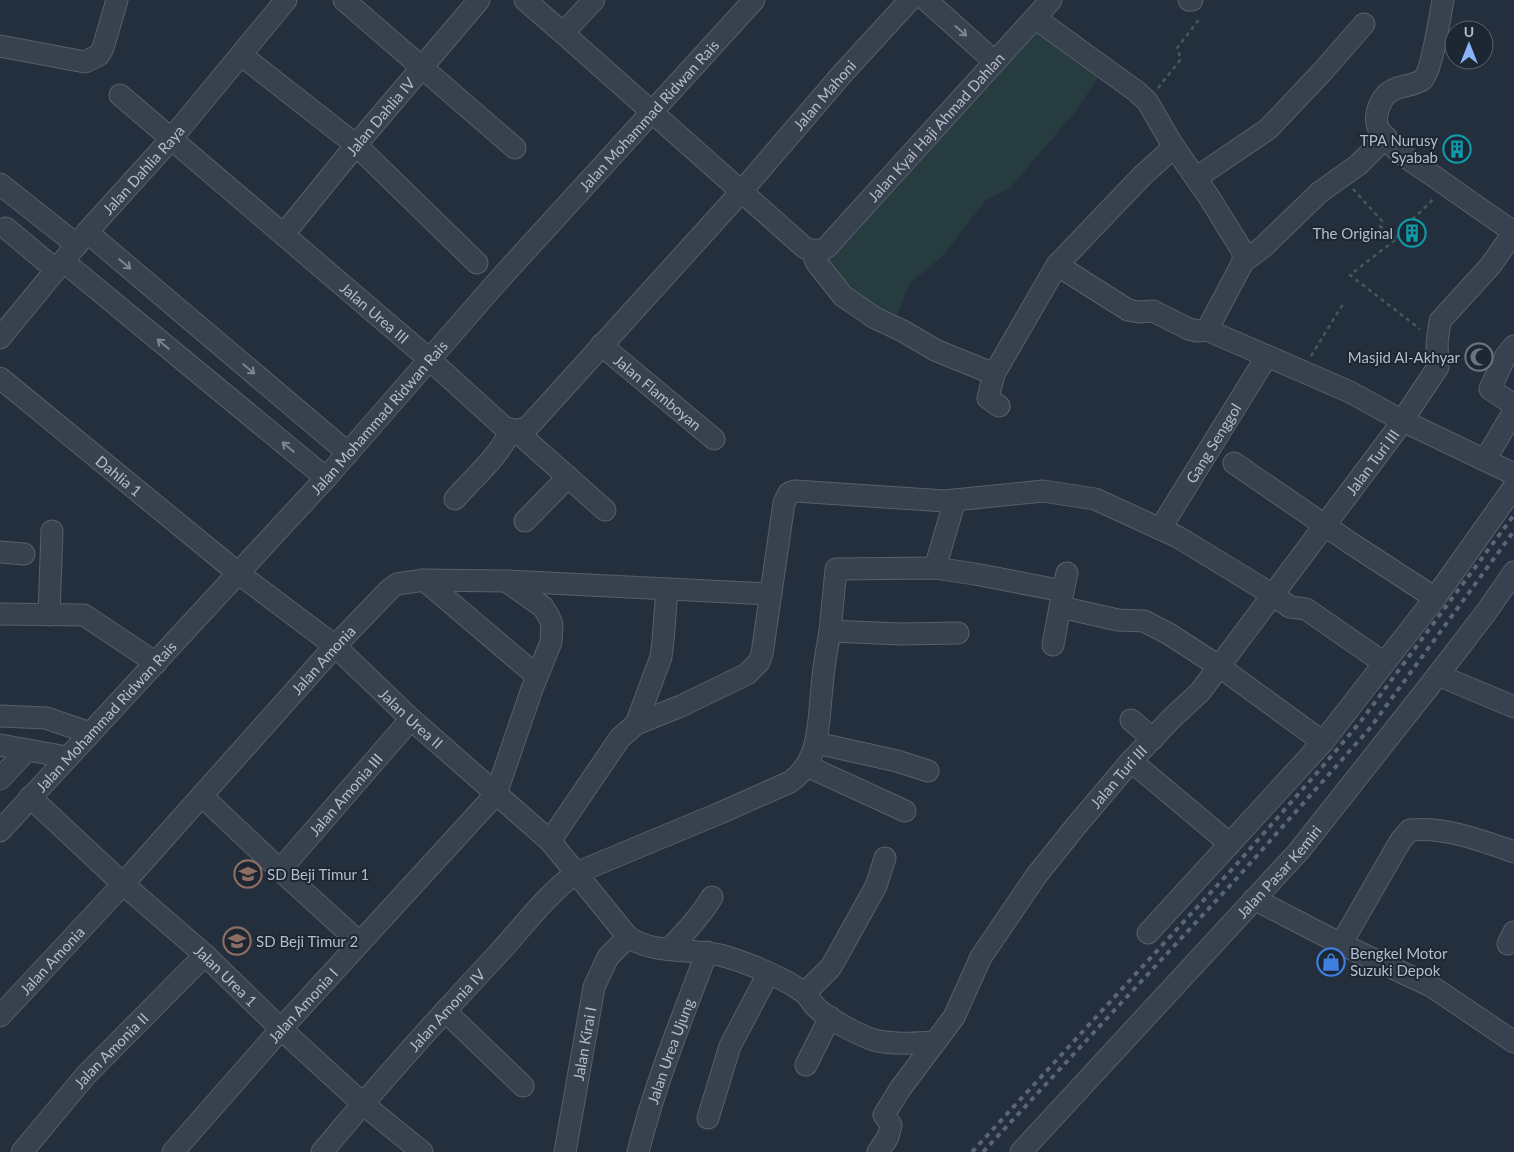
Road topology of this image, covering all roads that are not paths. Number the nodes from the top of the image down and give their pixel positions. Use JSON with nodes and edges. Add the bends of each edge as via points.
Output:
{"nodes":[{"id":1,"x":117,"y":0,"type":"edge"},
{"id":2,"x":286,"y":0,"type":"edge"},
{"id":3,"x":344,"y":0,"type":"edge"},
{"id":4,"x":479,"y":0,"type":"edge"},
{"id":5,"x":525,"y":0,"type":"edge"},
{"id":6,"x":594,"y":0,"type":"edge"},
{"id":7,"x":754,"y":0,"type":"edge"},
{"id":8,"x":910,"y":0,"type":"edge"},
{"id":9,"x":926,"y":0,"type":"edge"},
{"id":10,"x":1051,"y":0,"type":"edge"},
{"id":11,"x":1443,"y":0,"type":"edge"},
{"id":12,"x":1035,"y":18,"type":"junction"},
{"id":13,"x":1364,"y":24,"type":"dead end"},
{"id":14,"x":564,"y":32,"type":"junction"},
{"id":15,"x":10,"y":48,"type":"edge"},
{"id":16,"x":241,"y":56,"type":"junction"},
{"id":17,"x":0,"y":62,"type":"edge"},
{"id":18,"x":995,"y":62,"type":"junction"},
{"id":19,"x":422,"y":69,"type":"junction"},
{"id":20,"x":120,"y":95,"type":"dead end"},
{"id":21,"x":651,"y":112,"type":"junction"},
{"id":22,"x":1386,"y":137,"type":"junction"},
{"id":23,"x":172,"y":138,"type":"junction"},
{"id":24,"x":356,"y":145,"type":"junction"},
{"id":25,"x":1174,"y":147,"type":"junction"},
{"id":26,"x":515,"y":148,"type":"dead end"},
{"id":27,"x":1196,"y":178,"type":"junction"},
{"id":28,"x":0,"y":184,"type":"edge"},
{"id":29,"x":741,"y":192,"type":"junction"},
{"id":30,"x":26,"y":205,"type":"junction"},
{"id":31,"x":3,"y":232,"type":"edge"},
{"id":32,"x":1514,"y":232,"type":"edge"},
{"id":33,"x":284,"y":234,"type":"junction"},
{"id":34,"x":82,"y":239,"type":"junction"},
{"id":35,"x":817,"y":251,"type":"junction"},
{"id":36,"x":477,"y":262,"type":"dead end"},
{"id":37,"x":1243,"y":262,"type":"junction"},
{"id":38,"x":1057,"y":265,"type":"junction"},
{"id":39,"x":59,"y":266,"type":"junction"},
{"id":40,"x":1207,"y":330,"type":"junction"},
{"id":41,"x":0,"y":338,"type":"edge"},
{"id":42,"x":602,"y":345,"type":"junction"},
{"id":43,"x":1511,"y":355,"type":"edge"},
{"id":44,"x":1267,"y":356,"type":"junction"},
{"id":45,"x":430,"y":359,"type":"junction"},
{"id":46,"x":994,"y":374,"type":"junction"},
{"id":47,"x":0,"y":378,"type":"edge"},
{"id":48,"x":1514,"y":405,"type":"edge"},
{"id":49,"x":999,"y":406,"type":"dead end"},
{"id":50,"x":1514,"y":411,"type":"edge"},
{"id":51,"x":1401,"y":420,"type":"junction"},
{"id":52,"x":514,"y":430,"type":"junction"},
{"id":53,"x":714,"y":439,"type":"dead end"},
{"id":54,"x":348,"y":453,"type":"junction"},
{"id":55,"x":1484,"y":460,"type":"junction"},
{"id":56,"x":1234,"y":463,"type":"dead end"},
{"id":57,"x":1514,"y":474,"type":"edge"},
{"id":58,"x":568,"y":477,"type":"junction"},
{"id":59,"x":326,"y":478,"type":"junction"},
{"id":60,"x":1514,"y":487,"type":"edge"},
{"id":61,"x":455,"y":499,"type":"dead end"},
{"id":62,"x":955,"y":500,"type":"junction"},
{"id":63,"x":605,"y":510,"type":"dead end"},
{"id":64,"x":525,"y":522,"type":"dead end"},
{"id":65,"x":1325,"y":525,"type":"junction"},
{"id":66,"x":1160,"y":529,"type":"junction"},
{"id":67,"x":52,"y":531,"type":"dead end"},
{"id":68,"x":0,"y":552,"type":"edge"},
{"id":69,"x":24,"y":554,"type":"dead end"},
{"id":70,"x":935,"y":568,"type":"junction"},
{"id":71,"x":1514,"y":572,"type":"edge"},
{"id":72,"x":238,"y":573,"type":"junction"},
{"id":73,"x":424,"y":580,"type":"junction"},
{"id":74,"x":506,"y":581,"type":"junction"},
{"id":75,"x":820,"y":585,"type":"dead end"},
{"id":76,"x":667,"y":589,"type":"junction"},
{"id":77,"x":1063,"y":591,"type":"junction"},
{"id":78,"x":771,"y":594,"type":"junction"},
{"id":79,"x":1273,"y":595,"type":"junction"},
{"id":80,"x":1435,"y":598,"type":"junction"},
{"id":81,"x":0,"y":614,"type":"edge"},
{"id":82,"x":49,"y":616,"type":"junction"},
{"id":83,"x":831,"y":625,"type":"junction"},
{"id":84,"x":958,"y":633,"type":"dead end"},
{"id":85,"x":1053,"y":645,"type":"dead end"},
{"id":86,"x":335,"y":646,"type":"junction"},
{"id":87,"x":156,"y":663,"type":"junction"},
{"id":88,"x":1384,"y":664,"type":"junction"},
{"id":89,"x":1220,"y":667,"type":"junction"},
{"id":90,"x":1438,"y":675,"type":"junction"},
{"id":91,"x":537,"y":676,"type":"junction"},
{"id":92,"x":1514,"y":707,"type":"edge"},
{"id":93,"x":0,"y":716,"type":"edge"},
{"id":94,"x":411,"y":719,"type":"junction"},
{"id":95,"x":1132,"y":720,"type":"dead end"},
{"id":96,"x":636,"y":724,"type":"junction"},
{"id":97,"x":90,"y":733,"type":"junction"},
{"id":98,"x":1153,"y":739,"type":"junction"},
{"id":99,"x":1323,"y":742,"type":"junction"},
{"id":100,"x":816,"y":743,"type":"junction"},
{"id":101,"x":0,"y":745,"type":"edge"},
{"id":102,"x":26,"y":750,"type":"junction"},
{"id":103,"x":67,"y":758,"type":"junction"},
{"id":104,"x":1131,"y":761,"type":"junction"},
{"id":105,"x":807,"y":766,"type":"junction"},
{"id":106,"x":928,"y":771,"type":"dead end"},
{"id":107,"x":0,"y":779,"type":"edge"},
{"id":108,"x":496,"y":794,"type":"junction"},
{"id":109,"x":202,"y":796,"type":"junction"},
{"id":110,"x":30,"y":798,"type":"junction"},
{"id":111,"x":905,"y":811,"type":"dead end"},
{"id":112,"x":0,"y":831,"type":"edge"},
{"id":113,"x":550,"y":841,"type":"junction"},
{"id":114,"x":1230,"y":844,"type":"junction"},
{"id":115,"x":1514,"y":852,"type":"edge"},
{"id":116,"x":885,"y":858,"type":"dead end"},
{"id":117,"x":280,"y":870,"type":"junction"},
{"id":118,"x":576,"y":873,"type":"junction"},
{"id":119,"x":123,"y":884,"type":"junction"},
{"id":120,"x":712,"y":897,"type":"dead end"},
{"id":121,"x":1254,"y":899,"type":"junction"},
{"id":122,"x":1148,"y":933,"type":"dead end"},
{"id":123,"x":624,"y":940,"type":"junction"},
{"id":124,"x":360,"y":942,"type":"junction"},
{"id":125,"x":1341,"y":944,"type":"junction"},
{"id":126,"x":669,"y":949,"type":"junction"},
{"id":127,"x":707,"y":952,"type":"junction"},
{"id":128,"x":205,"y":955,"type":"junction"},
{"id":129,"x":768,"y":974,"type":"junction"},
{"id":130,"x":805,"y":993,"type":"junction"},
{"id":131,"x":445,"y":1011,"type":"junction"},
{"id":132,"x":0,"y":1016,"type":"edge"},
{"id":133,"x":830,"y":1017,"type":"junction"},
{"id":134,"x":281,"y":1028,"type":"junction"},
{"id":135,"x":935,"y":1042,"type":"junction"},
{"id":136,"x":1514,"y":1042,"type":"edge"},
{"id":137,"x":806,"y":1065,"type":"dead end"},
{"id":138,"x":523,"y":1086,"type":"dead end"},
{"id":139,"x":362,"y":1104,"type":"junction"},
{"id":140,"x":708,"y":1118,"type":"dead end"},
{"id":141,"x":22,"y":1152,"type":"edge"},
{"id":142,"x":173,"y":1152,"type":"edge"},
{"id":143,"x":322,"y":1152,"type":"edge"},
{"id":144,"x":422,"y":1152,"type":"edge"},
{"id":145,"x":565,"y":1152,"type":"edge"},
{"id":146,"x":638,"y":1152,"type":"edge"},
{"id":147,"x":878,"y":1152,"type":"edge"},
{"id":148,"x":1021,"y":1152,"type":"edge"}],
"edges":[{"from":1,"to":15,"type":"street","via":[[103,48],[99,55],[85,62]]},
{"from":2,"to":16,"type":"street","name":"Jalan Dahlia Raya"},
{"from":3,"to":19,"type":"street"},
{"from":4,"to":19,"type":"street","name":"Jalan Dahlia IV"},
{"from":5,"to":14,"type":"street"},
{"from":6,"to":14,"type":"street"},
{"from":7,"to":21,"type":"street","name":"Jalan Mohammad Ridwan Rais"},
{"from":8,"to":29,"type":"street","name":"Jalan Mahoni"},
{"from":9,"to":18,"type":"street","one_way":true},
{"from":10,"to":12,"type":"street","name":"Jalan Kyai Haji Ahmad Dahlan"},
{"from":11,"to":22,"type":"street","via":[[1424,78],[1388,93],[1380,104],[1378,127]]},
{"from":12,"to":18,"type":"street","name":"Jalan Kyai Haji Ahmad Dahlan"},
{"from":12,"to":25,"type":"street","via":[[1147,101]]},
{"from":13,"to":27,"type":"street","via":[[1268,128]]},
{"from":14,"to":21,"type":"street"},
{"from":15,"to":17,"type":"street"},
{"from":16,"to":23,"type":"street","name":"Jalan Dahlia Raya"},
{"from":16,"to":24,"type":"street"},
{"from":18,"to":35,"type":"street","name":"Jalan Kyai Haji Ahmad Dahlan","via":[[828,247]]},
{"from":19,"to":24,"type":"street","name":"Jalan Dahlia IV"},
{"from":19,"to":26,"type":"street"},
{"from":20,"to":23,"type":"street","name":"Jalan Urea III"},
{"from":21,"to":29,"type":"street"},
{"from":21,"to":45,"type":"street","name":"Jalan Mohammad Ridwan Rais"},
{"from":22,"to":32,"type":"street","via":[[1394,149]]},
{"from":22,"to":37,"type":"street","via":[[1358,165],[1320,192]]},
{"from":23,"to":33,"type":"street","name":"Jalan Urea III"},
{"from":23,"to":34,"type":"street","name":"Jalan Dahlia Raya"},
{"from":24,"to":33,"type":"street","name":"Jalan Dahlia IV"},
{"from":24,"to":36,"type":"street"},
{"from":25,"to":27,"type":"street"},
{"from":25,"to":38,"type":"street"},
{"from":27,"to":37,"type":"street","via":[[1242,252]]},
{"from":28,"to":30,"type":"street"},
{"from":29,"to":35,"type":"street","via":[[805,248]]},
{"from":29,"to":42,"type":"street"},
{"from":30,"to":31,"type":"street"},
{"from":30,"to":34,"type":"street"},
{"from":31,"to":39,"type":"street"},
{"from":32,"to":51,"type":"street","name":"Jalan Turi III","via":[[1492,265],[1440,321],[1438,367]]},
{"from":33,"to":45,"type":"street","name":"Jalan Urea III"},
{"from":34,"to":39,"type":"street","name":"Jalan Dahlia Raya"},
{"from":34,"to":54,"type":"street","one_way":true},
{"from":35,"to":46,"type":"street","via":[[814,256],[816,262],[844,296],[875,318],[935,350]]},
{"from":37,"to":40,"type":"street"},
{"from":38,"to":40,"type":"street","via":[[1128,310],[1151,310],[1189,329]]},
{"from":38,"to":46,"type":"street"},
{"from":39,"to":41,"type":"street","name":"Jalan Dahlia Raya"},
{"from":59,"to":39,"type":"street","one_way":true},
{"from":40,"to":44,"type":"street"},
{"from":42,"to":52,"type":"street","via":[[528,427]]},
{"from":42,"to":53,"type":"street","name":"Jalan Flamboyan"},
{"from":43,"to":48,"type":"street","via":[[1490,389]]},
{"from":44,"to":51,"type":"street","via":[[1350,392]]},
{"from":44,"to":66,"type":"street","name":"Gang Senggol"},
{"from":45,"to":52,"type":"street","name":"Jalan Urea III","via":[[504,427]]},
{"from":45,"to":54,"type":"street","name":"Jalan Mohammad Ridwan Rais"},
{"from":46,"to":49,"type":"street","via":[[988,398]]},
{"from":47,"to":72,"type":"street","name":"Dahlia 1"},
{"from":50,"to":55,"type":"street"},
{"from":51,"to":55,"type":"street"},
{"from":51,"to":65,"type":"street","name":"Jalan Turi III"},
{"from":52,"to":58,"type":"street","name":"Jalan Urea III"},
{"from":52,"to":61,"type":"street"},
{"from":54,"to":59,"type":"street","name":"Jalan Mohammad Ridwan Rais"},
{"from":55,"to":57,"type":"street"},
{"from":56,"to":65,"type":"street"},
{"from":58,"to":63,"type":"street","name":"Jalan Urea III"},
{"from":58,"to":64,"type":"street"},
{"from":59,"to":72,"type":"street","name":"Jalan Mohammad Ridwan Rais"},
{"from":60,"to":80,"type":"street"},
{"from":62,"to":66,"type":"street","via":[[1043,491],[1094,499]]},
{"from":62,"to":70,"type":"street"},
{"from":62,"to":78,"type":"street","via":[[789,493],[784,503]]},
{"from":65,"to":79,"type":"street","name":"Jalan Turi III"},
{"from":65,"to":80,"type":"street"},
{"from":66,"to":79,"type":"street"},
{"from":67,"to":82,"type":"street"},
{"from":68,"to":69,"type":"street"},
{"from":70,"to":77,"type":"street"},
{"from":70,"to":83,"type":"street","via":[[836,569]]},
{"from":71,"to":90,"type":"street","name":"Jalan Pasar Kemiri"},
{"from":72,"to":86,"type":"street","name":"Jalan Urea II"},
{"from":72,"to":87,"type":"street","name":"Jalan Mohammad Ridwan Rais"},
{"from":73,"to":74,"type":"street","name":"Jalan Amonia"},
{"from":73,"to":86,"type":"street","name":"Jalan Amonia","via":[[397,584],[390,589]]},
{"from":73,"to":91,"type":"street"},
{"from":74,"to":76,"type":"street","name":"Jalan Amonia"},
{"from":74,"to":91,"type":"street","via":[[543,607],[552,625],[551,642]]},
{"from":75,"to":83,"type":"street","via":[[818,613]]},
{"from":76,"to":78,"type":"street","name":"Jalan Amonia"},
{"from":76,"to":96,"type":"street","via":[[661,656]]},
{"from":77,"to":85,"type":"street"},
{"from":77,"to":89,"type":"street","via":[[1118,620],[1144,621]]},
{"from":78,"to":96,"type":"street","via":[[762,654],[755,668],[681,706]]},
{"from":79,"to":88,"type":"street","via":[[1290,607],[1306,609]]},
{"from":79,"to":89,"type":"street","name":"Jalan Turi III"},
{"from":80,"to":88,"type":"street"},
{"from":81,"to":82,"type":"street"},
{"from":82,"to":87,"type":"street","via":[[84,615]]},
{"from":83,"to":84,"type":"street","via":[[901,634]]},
{"from":83,"to":100,"type":"street"},
{"from":86,"to":94,"type":"street","name":"Jalan Urea II"},
{"from":86,"to":109,"type":"street","name":"Jalan Amonia"},
{"from":87,"to":97,"type":"street","name":"Jalan Mohammad Ridwan Rais"},
{"from":88,"to":99,"type":"street"},
{"from":89,"to":98,"type":"street","name":"Jalan Turi III"},
{"from":89,"to":99,"type":"street"},
{"from":90,"to":92,"type":"street"},
{"from":90,"to":121,"type":"street","name":"Jalan Pasar Kemiri","via":[[1299,851]]},
{"from":91,"to":108,"type":"street"},
{"from":93,"to":97,"type":"street","via":[[46,718]]},
{"from":94,"to":108,"type":"street","name":"Jalan Urea II"},
{"from":94,"to":117,"type":"street","name":"Jalan Amonia III"},
{"from":95,"to":98,"type":"street"},
{"from":96,"to":113,"type":"street","via":[[620,738]]},
{"from":97,"to":103,"type":"street","name":"Jalan Mohammad Ridwan Rais"},
{"from":98,"to":104,"type":"street","name":"Jalan Turi III"},
{"from":99,"to":114,"type":"street"},
{"from":100,"to":105,"type":"street"},
{"from":100,"to":106,"type":"street","via":[[897,760]]},
{"from":101,"to":102,"type":"street"},
{"from":102,"to":103,"type":"street"},
{"from":102,"to":107,"type":"street"},
{"from":103,"to":110,"type":"street","name":"Jalan Mohammad Ridwan Rais"},
{"from":104,"to":114,"type":"street"},
{"from":104,"to":135,"type":"street","name":"Jalan Turi III","via":[[1036,876],[981,957],[954,1017]]},
{"from":105,"to":111,"type":"street"},
{"from":105,"to":118,"type":"street","via":[[790,782]]},
{"from":108,"to":113,"type":"street","name":"Jalan Urea II"},
{"from":108,"to":124,"type":"street","name":"Jalan Amonia I"},
{"from":109,"to":117,"type":"street"},
{"from":109,"to":119,"type":"street","name":"Jalan Amonia"},
{"from":110,"to":112,"type":"street","name":"Jalan Mohammad Ridwan Rais"},
{"from":110,"to":119,"type":"street","name":"Jalan Urea 1"},
{"from":113,"to":118,"type":"street","name":"Jalan Urea II"},
{"from":114,"to":122,"type":"street"},
{"from":115,"to":125,"type":"street","via":[[1446,832],[1410,830],[1396,848]]},
{"from":116,"to":130,"type":"street","via":[[876,886],[835,960]]},
{"from":117,"to":124,"type":"street"},
{"from":118,"to":123,"type":"street"},
{"from":118,"to":131,"type":"street","name":"Jalan Amonia IV","via":[[538,909]]},
{"from":119,"to":128,"type":"street","name":"Jalan Urea 1"},
{"from":119,"to":132,"type":"street","name":"Jalan Amonia"},
{"from":120,"to":126,"type":"street","via":[[698,919]]},
{"from":121,"to":125,"type":"street"},
{"from":121,"to":148,"type":"street","name":"Jalan Pasar Kemiri"},
{"from":123,"to":126,"type":"street"},
{"from":123,"to":145,"type":"street","name":"Jalan Kirai I","via":[[608,957],[594,987]]},
{"from":124,"to":134,"type":"street","name":"Jalan Amonia I"},
{"from":125,"to":136,"type":"street","via":[[1431,986]]},
{"from":126,"to":127,"type":"street"},
{"from":127,"to":129,"type":"street"},
{"from":127,"to":146,"type":"street","name":"Jalan Urea Ujung","via":[[676,1034]]},
{"from":128,"to":134,"type":"street","name":"Jalan Urea 1"},
{"from":128,"to":141,"type":"street","name":"Jalan Amonia II","via":[[86,1075]]},
{"from":129,"to":130,"type":"street"},
{"from":129,"to":140,"type":"street","via":[[730,1046]]},
{"from":130,"to":133,"type":"street","via":[[818,1009]]},
{"from":131,"to":138,"type":"street"},
{"from":131,"to":139,"type":"street","name":"Jalan Amonia IV"},
{"from":133,"to":135,"type":"street","via":[[874,1040]]},
{"from":133,"to":137,"type":"street"},
{"from":134,"to":139,"type":"street","name":"Jalan Urea 1"},
{"from":134,"to":142,"type":"street","name":"Jalan Amonia I"},
{"from":135,"to":147,"type":"street","name":"Jalan Turi III","via":[[884,1115],[891,1125],[888,1137]]},
{"from":139,"to":143,"type":"street","name":"Jalan Amonia IV"},
{"from":139,"to":144,"type":"street","name":"Jalan Urea 1"}]}
